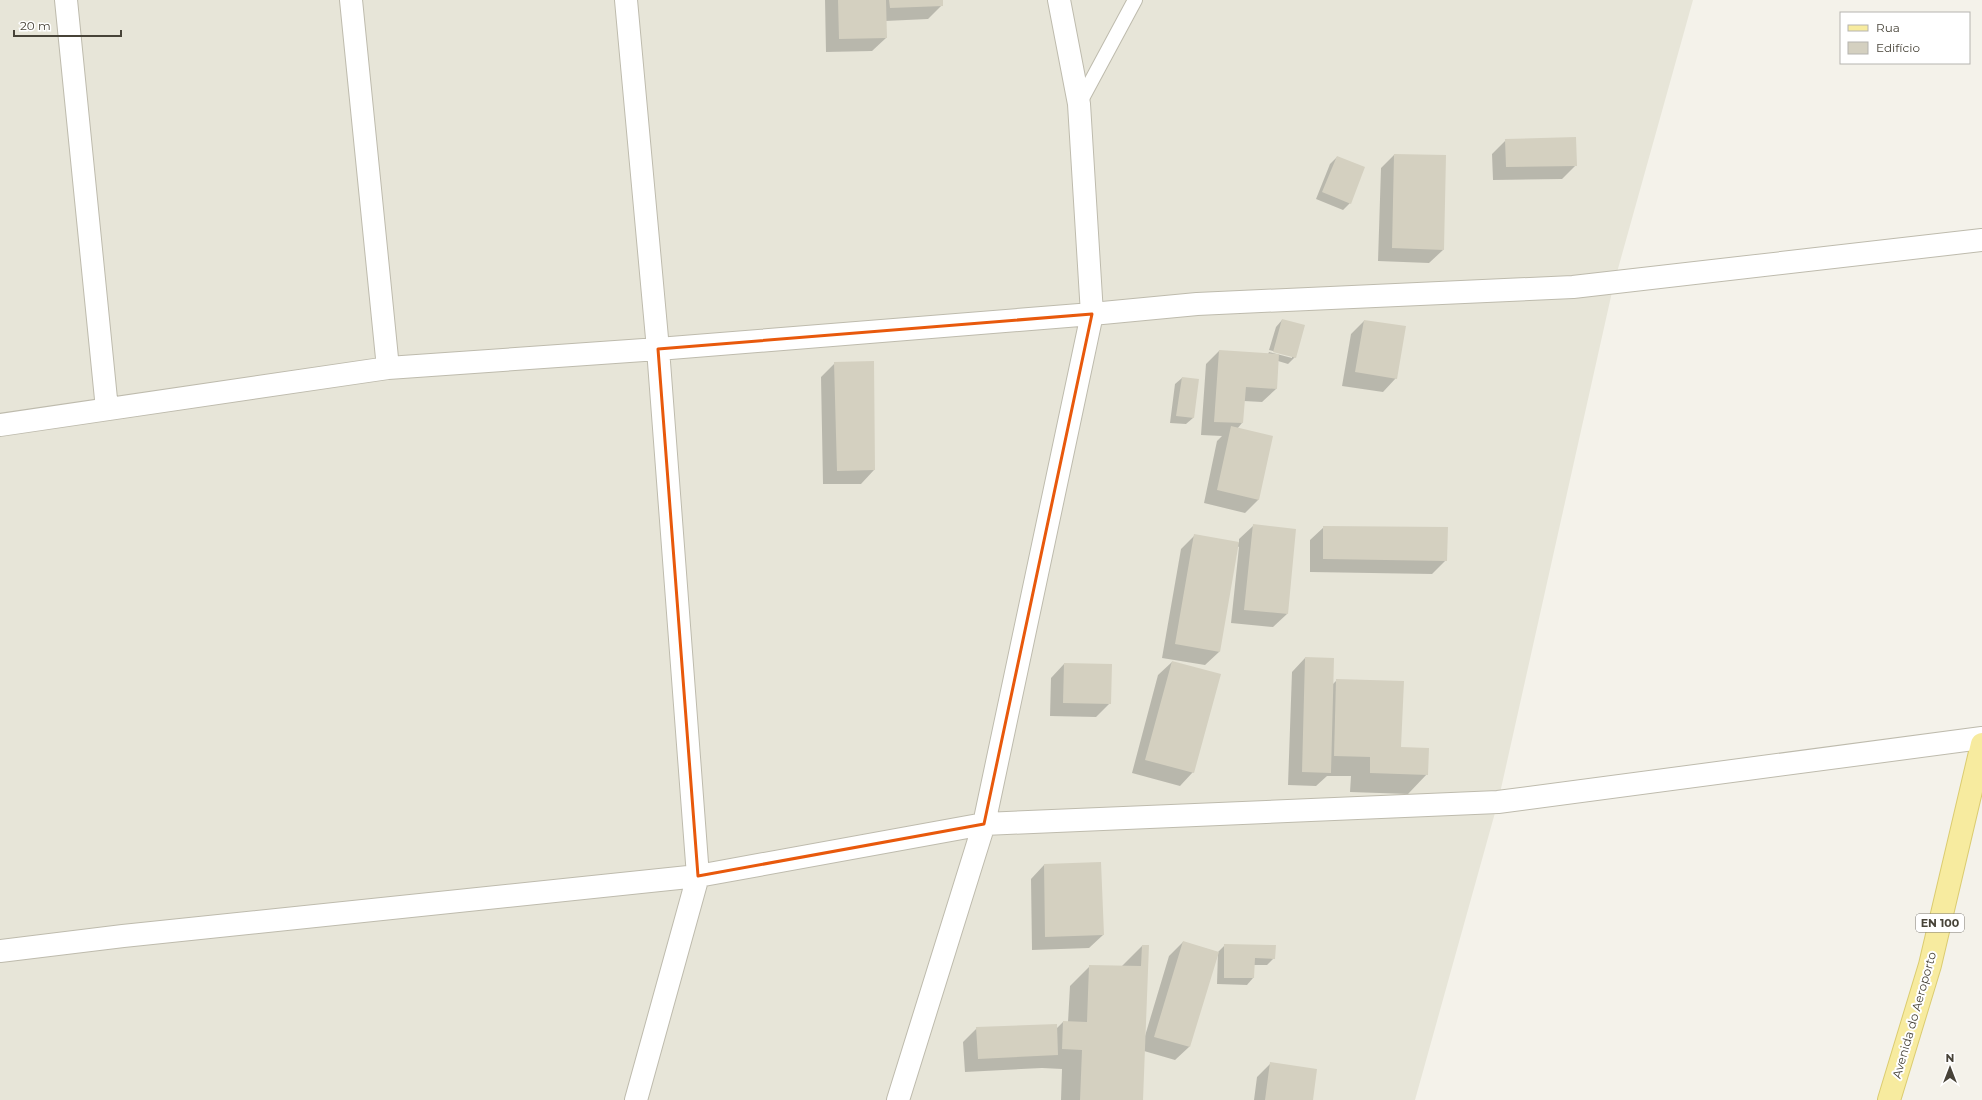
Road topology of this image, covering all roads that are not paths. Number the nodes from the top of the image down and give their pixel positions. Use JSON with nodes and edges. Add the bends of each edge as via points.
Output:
{"nodes":[{"id":1,"x":66,"y":0,"type":"edge"},
{"id":2,"x":351,"y":0,"type":"edge"},
{"id":3,"x":626,"y":0,"type":"edge"},
{"id":4,"x":1059,"y":0,"type":"edge"},
{"id":5,"x":1135,"y":0,"type":"edge"},
{"id":6,"x":1080,"y":104,"type":"junction"},
{"id":7,"x":1982,"y":240,"type":"edge"},
{"id":8,"x":1092,"y":314,"type":"junction"},
{"id":9,"x":658,"y":349,"type":"junction"},
{"id":10,"x":388,"y":368,"type":"junction"},
{"id":11,"x":107,"y":409,"type":"junction"},
{"id":12,"x":0,"y":425,"type":"edge"},
{"id":13,"x":1982,"y":738,"type":"edge"},
{"id":14,"x":1982,"y":744,"type":"edge"},
{"id":15,"x":984,"y":824,"type":"junction"},
{"id":16,"x":698,"y":876,"type":"junction"},
{"id":17,"x":0,"y":951,"type":"edge"},
{"id":18,"x":636,"y":1100,"type":"edge"},
{"id":19,"x":898,"y":1100,"type":"edge"},
{"id":20,"x":1889,"y":1100,"type":"edge"}],
"edges":[{"from":1,"to":11,"type":"street"},
{"from":2,"to":10,"type":"street"},
{"from":3,"to":9,"type":"street"},
{"from":4,"to":6,"type":"street"},
{"from":5,"to":6,"type":"lane"},
{"from":6,"to":8,"type":"street"},
{"from":7,"to":8,"type":"street","via":[[1573,287],[1197,304]]},
{"from":8,"to":9,"type":"street"},
{"from":8,"to":15,"type":"street"},
{"from":9,"to":10,"type":"street"},
{"from":9,"to":16,"type":"street"},
{"from":10,"to":11,"type":"street"},
{"from":11,"to":12,"type":"street"},
{"from":13,"to":15,"type":"street","via":[[1498,802]]},
{"from":14,"to":20,"type":"main road","name":"Avenida do Aeroporto","number":"EN 100","via":[[1930,965]]},
{"from":15,"to":16,"type":"street"},
{"from":15,"to":19,"type":"street"},
{"from":16,"to":17,"type":"street","via":[[130,935]]},
{"from":16,"to":18,"type":"street"}]}
